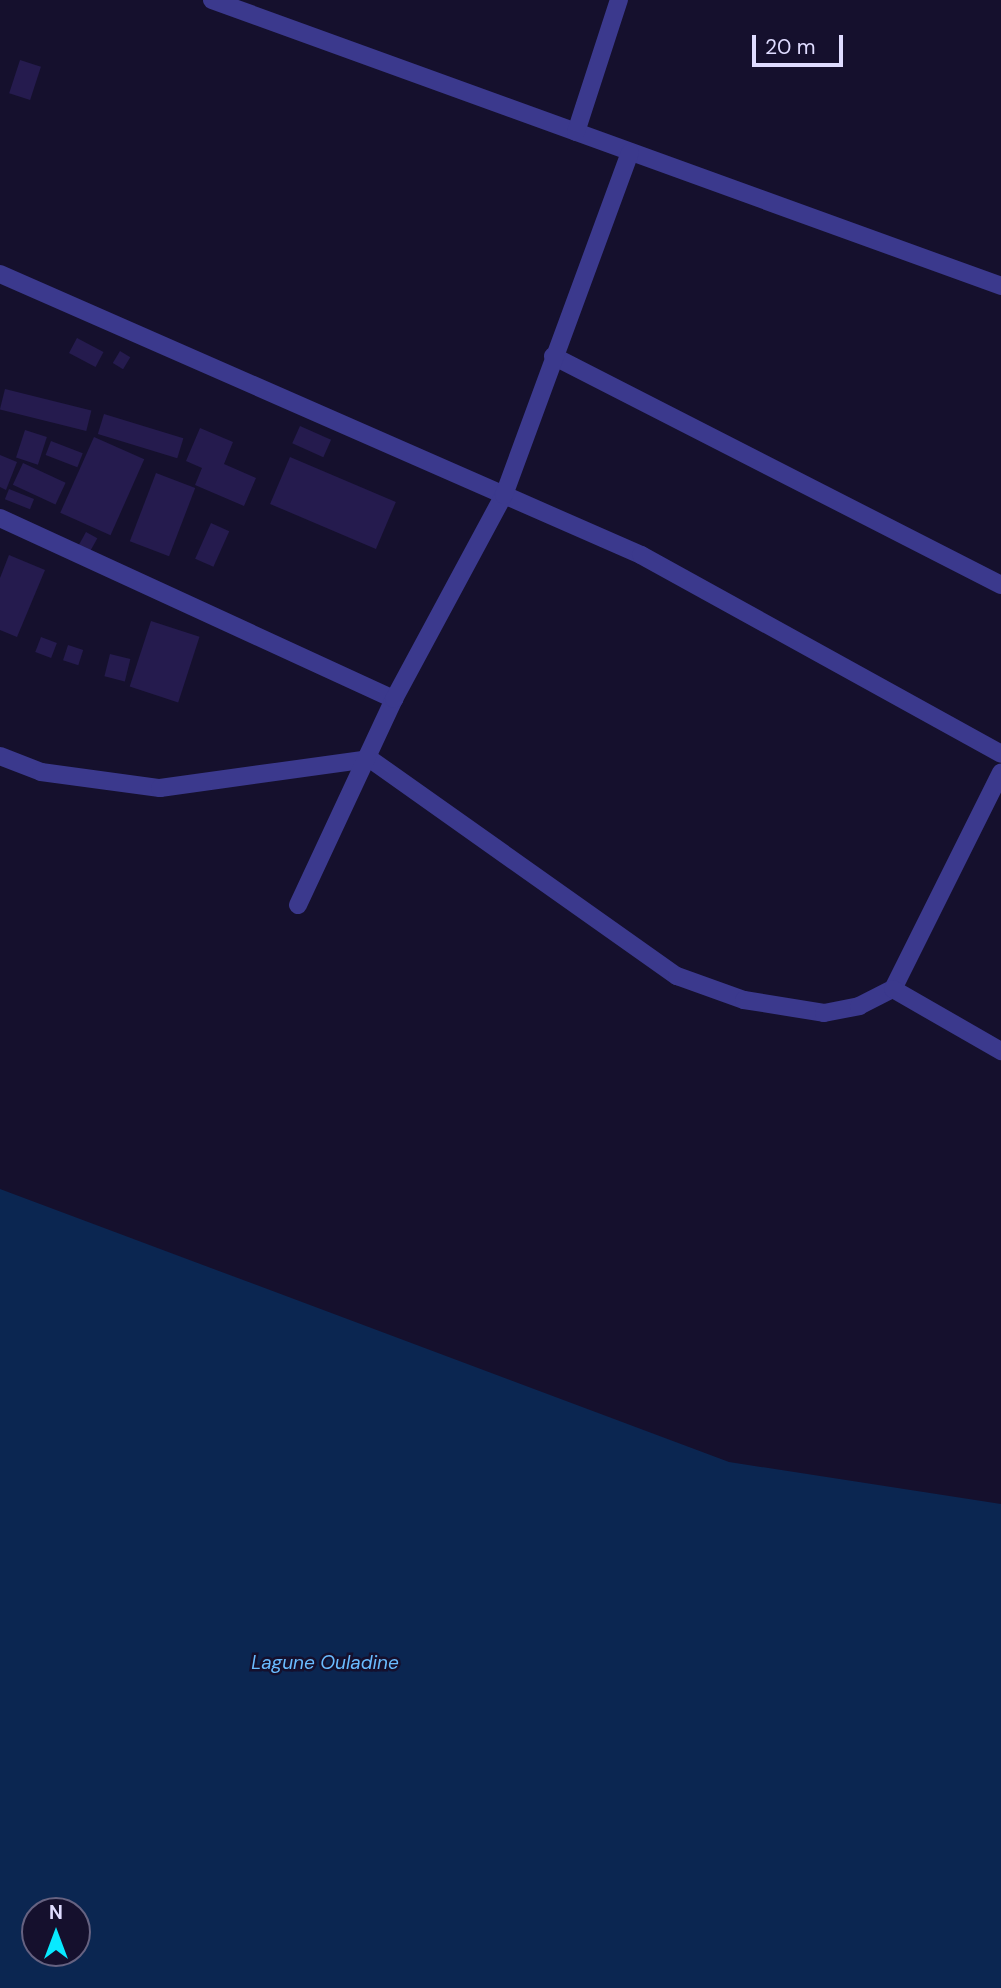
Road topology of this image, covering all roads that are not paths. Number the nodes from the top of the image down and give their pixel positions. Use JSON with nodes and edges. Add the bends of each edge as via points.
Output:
{"nodes":[{"id":1,"x":212,"y":0,"type":"edge"},
{"id":2,"x":619,"y":0,"type":"edge"},
{"id":3,"x":576,"y":132,"type":"junction"},
{"id":4,"x":630,"y":152,"type":"junction"},
{"id":5,"x":0,"y":274,"type":"edge"},
{"id":6,"x":1001,"y":285,"type":"edge"},
{"id":7,"x":553,"y":356,"type":"junction"},
{"id":8,"x":503,"y":495,"type":"junction"},
{"id":9,"x":0,"y":518,"type":"edge"},
{"id":10,"x":1001,"y":585,"type":"edge"},
{"id":11,"x":394,"y":699,"type":"junction"},
{"id":12,"x":1001,"y":754,"type":"edge"},
{"id":13,"x":0,"y":757,"type":"edge"},
{"id":14,"x":370,"y":759,"type":"junction"},
{"id":15,"x":1001,"y":772,"type":"edge"},
{"id":16,"x":298,"y":905,"type":"dead end"},
{"id":17,"x":893,"y":989,"type":"junction"},
{"id":18,"x":1001,"y":1051,"type":"edge"}],
"edges":[{"from":1,"to":3,"type":"street"},
{"from":2,"to":3,"type":"street"},
{"from":3,"to":4,"type":"street"},
{"from":4,"to":6,"type":"street"},
{"from":4,"to":7,"type":"street"},
{"from":5,"to":8,"type":"street"},
{"from":7,"to":8,"type":"street"},
{"from":7,"to":10,"type":"street"},
{"from":8,"to":11,"type":"street"},
{"from":8,"to":12,"type":"street","via":[[641,555]]},
{"from":9,"to":11,"type":"street"},
{"from":11,"to":14,"type":"street"},
{"from":13,"to":14,"type":"street","via":[[41,772],[160,788]]},
{"from":14,"to":16,"type":"street"},
{"from":14,"to":17,"type":"street","via":[[677,976],[744,1000],[824,1013],[859,1006]]},
{"from":15,"to":17,"type":"street"},
{"from":17,"to":18,"type":"street"}]}
